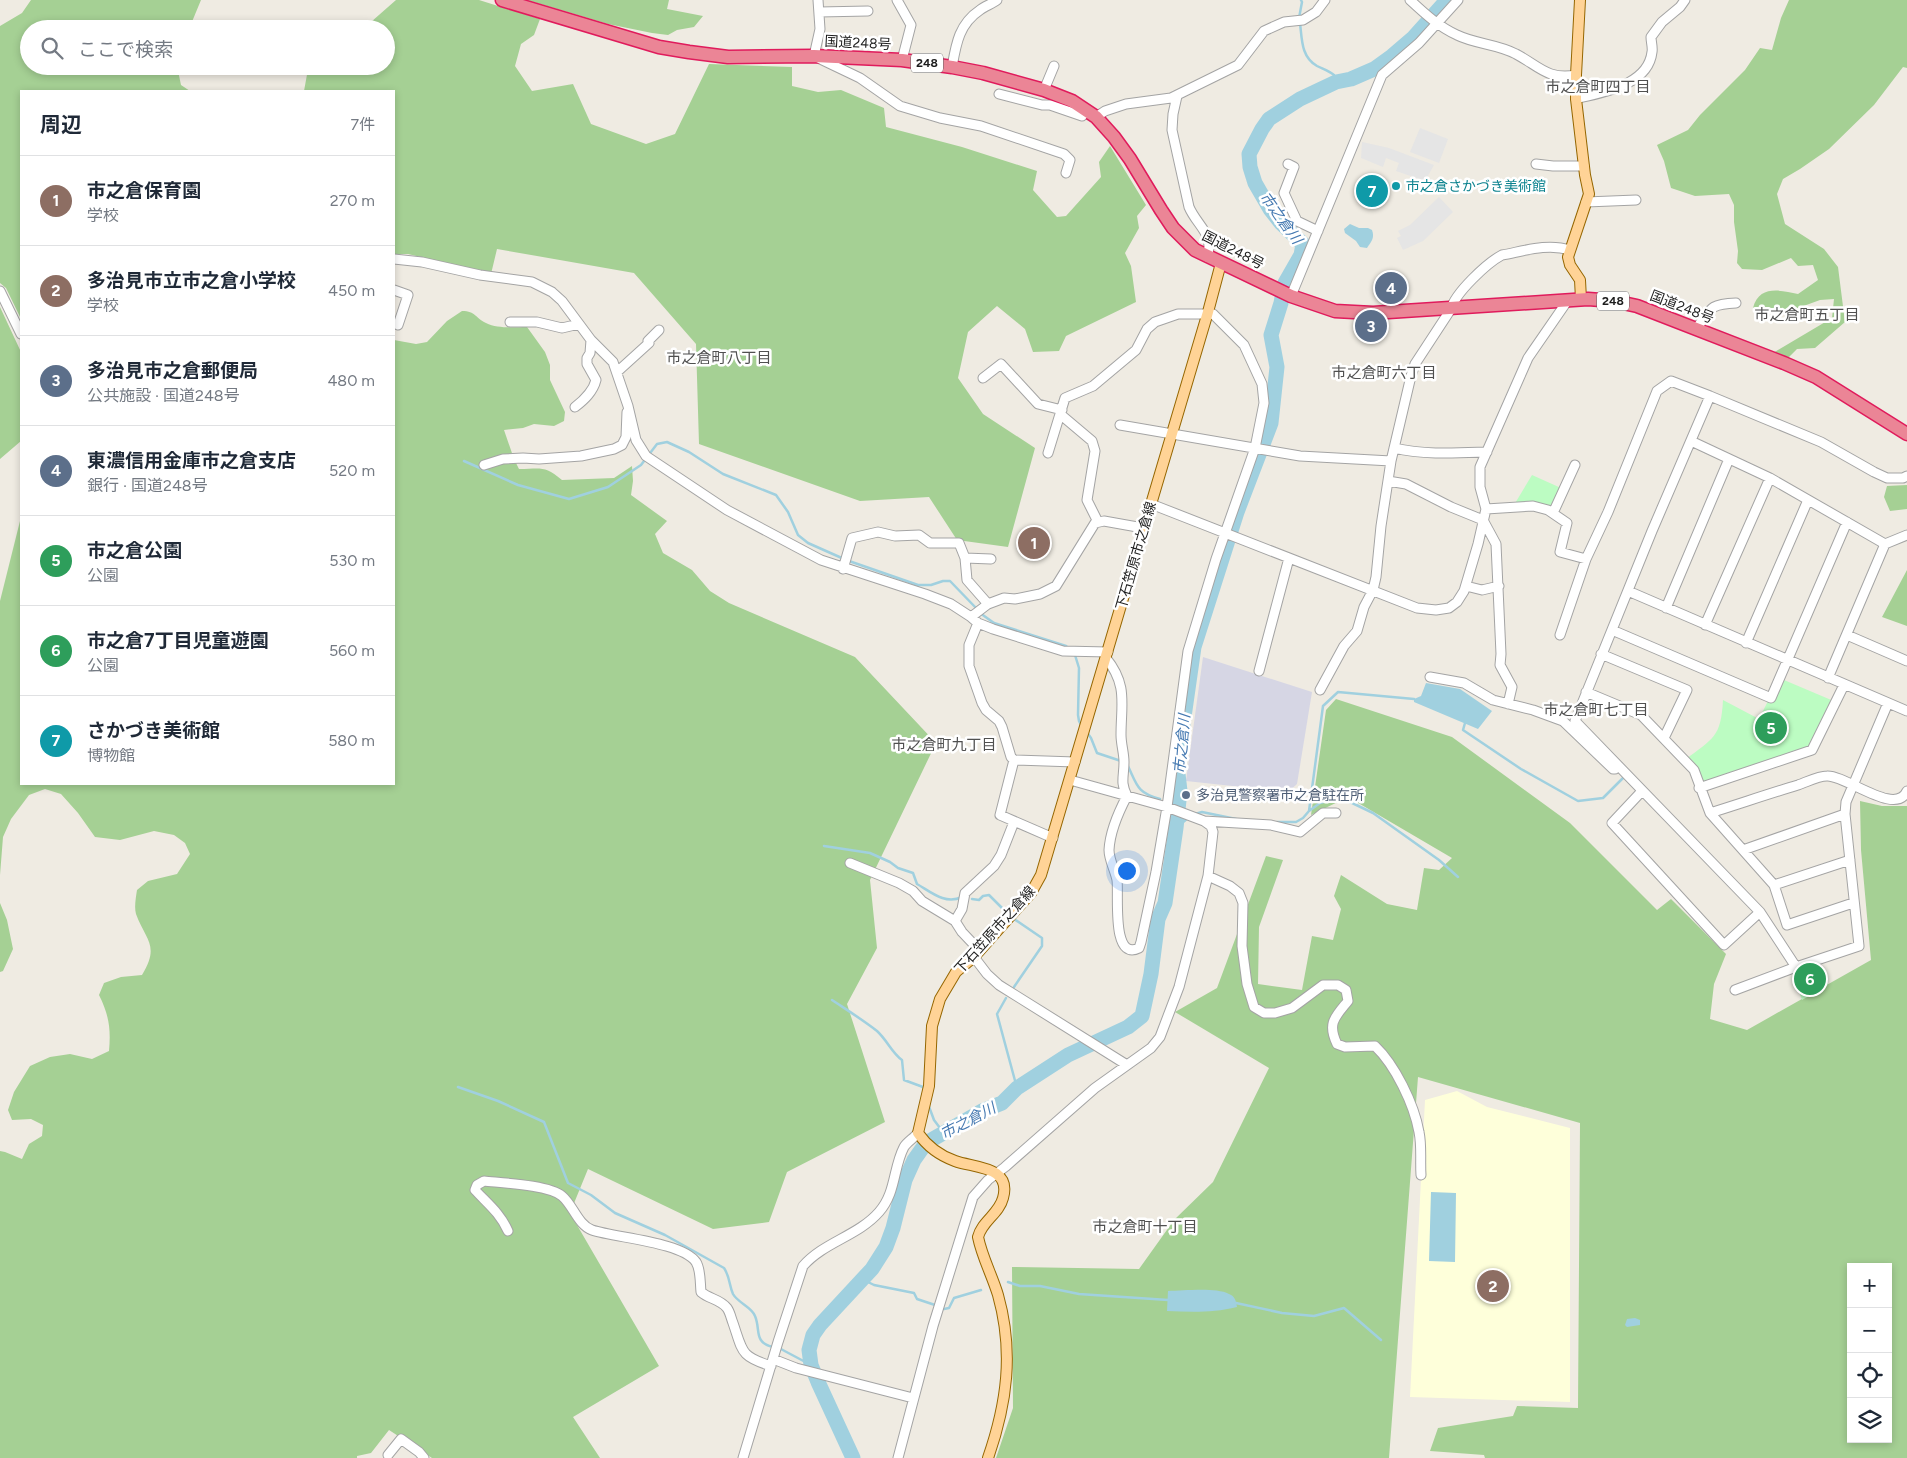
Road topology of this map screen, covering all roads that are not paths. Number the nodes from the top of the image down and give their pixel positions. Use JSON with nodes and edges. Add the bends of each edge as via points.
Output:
{"nodes":[{"id":1,"x":502,"y":0,"type":"edge"},
{"id":2,"x":818,"y":0,"type":"edge"},
{"id":3,"x":897,"y":0,"type":"edge"},
{"id":4,"x":997,"y":0,"type":"edge"},
{"id":5,"x":1326,"y":0,"type":"edge"},
{"id":6,"x":1410,"y":0,"type":"edge"},
{"id":7,"x":1458,"y":0,"type":"edge"},
{"id":8,"x":1685,"y":0,"type":"edge"},
{"id":9,"x":1582,"y":2,"type":"edge"},
{"id":10,"x":868,"y":11,"type":"dead end"},
{"id":11,"x":819,"y":12,"type":"junction"},
{"id":12,"x":1437,"y":24,"type":"junction"},
{"id":13,"x":814,"y":56,"type":"junction"},
{"id":14,"x":902,"y":60,"type":"junction"},
{"id":15,"x":1054,"y":66,"type":"dead end"},
{"id":16,"x":952,"y":67,"type":"junction"},
{"id":17,"x":1576,"y":75,"type":"junction"},
{"id":18,"x":1044,"y":90,"type":"junction"},
{"id":19,"x":999,"y":94,"type":"dead end"},
{"id":20,"x":1177,"y":96,"type":"junction"},
{"id":21,"x":1576,"y":99,"type":"junction"},
{"id":22,"x":1092,"y":114,"type":"junction"},
{"id":23,"x":1288,"y":164,"type":"dead end"},
{"id":24,"x":1536,"y":164,"type":"dead end"},
{"id":25,"x":1584,"y":166,"type":"junction"},
{"id":26,"x":1066,"y":173,"type":"dead end"},
{"id":27,"x":1636,"y":200,"type":"dead end"},
{"id":28,"x":1586,"y":202,"type":"junction"},
{"id":29,"x":1318,"y":231,"type":"junction"},
{"id":30,"x":1570,"y":250,"type":"junction"},
{"id":31,"x":1207,"y":257,"type":"junction"},
{"id":32,"x":395,"y":260,"type":"edge"},
{"id":33,"x":1221,"y":263,"type":"junction"},
{"id":34,"x":395,"y":290,"type":"edge"},
{"id":35,"x":0,"y":291,"type":"edge"},
{"id":36,"x":1291,"y":296,"type":"junction"},
{"id":37,"x":1574,"y":300,"type":"junction"},
{"id":38,"x":1736,"y":303,"type":"dead end"},
{"id":39,"x":1451,"y":309,"type":"junction"},
{"id":40,"x":1208,"y":312,"type":"junction"},
{"id":41,"x":510,"y":322,"type":"dead end"},
{"id":42,"x":579,"y":324,"type":"junction"},
{"id":43,"x":398,"y":325,"type":"dead end"},
{"id":44,"x":1697,"y":328,"type":"junction"},
{"id":45,"x":659,"y":330,"type":"dead end"},
{"id":46,"x":20,"y":332,"type":"edge"},
{"id":47,"x":591,"y":340,"type":"junction"},
{"id":48,"x":617,"y":372,"type":"junction"},
{"id":49,"x":984,"y":378,"type":"dead end"},
{"id":50,"x":1710,"y":396,"type":"junction"},
{"id":51,"x":628,"y":406,"type":"junction"},
{"id":52,"x":575,"y":407,"type":"dead end"},
{"id":53,"x":1061,"y":412,"type":"junction"},
{"id":54,"x":1120,"y":425,"type":"dead end"},
{"id":55,"x":1172,"y":434,"type":"junction"},
{"id":56,"x":1907,"y":434,"type":"edge"},
{"id":57,"x":1691,"y":441,"type":"junction"},
{"id":58,"x":1254,"y":448,"type":"junction"},
{"id":59,"x":1394,"y":448,"type":"junction"},
{"id":60,"x":1487,"y":452,"type":"junction"},
{"id":61,"x":1048,"y":453,"type":"dead end"},
{"id":62,"x":1729,"y":459,"type":"junction"},
{"id":63,"x":1391,"y":461,"type":"junction"},
{"id":64,"x":484,"y":465,"type":"dead end"},
{"id":65,"x":1575,"y":465,"type":"dead end"},
{"id":66,"x":1907,"y":476,"type":"edge"},
{"id":67,"x":1770,"y":478,"type":"junction"},
{"id":68,"x":1388,"y":481,"type":"junction"},
{"id":69,"x":1808,"y":500,"type":"junction"},
{"id":70,"x":1151,"y":504,"type":"junction"},
{"id":71,"x":1486,"y":509,"type":"junction"},
{"id":72,"x":1553,"y":513,"type":"junction"},
{"id":73,"x":1483,"y":520,"type":"junction"},
{"id":74,"x":1098,"y":522,"type":"junction"},
{"id":75,"x":1846,"y":522,"type":"junction"},
{"id":76,"x":1143,"y":528,"type":"junction"},
{"id":77,"x":1224,"y":533,"type":"junction"},
{"id":78,"x":1907,"y":535,"type":"edge"},
{"id":79,"x":1885,"y":544,"type":"junction"},
{"id":80,"x":965,"y":558,"type":"junction"},
{"id":81,"x":1289,"y":558,"type":"junction"},
{"id":82,"x":991,"y":559,"type":"dead end"},
{"id":83,"x":1586,"y":559,"type":"junction"},
{"id":84,"x":843,"y":569,"type":"junction"},
{"id":85,"x":1466,"y":586,"type":"junction"},
{"id":86,"x":1499,"y":586,"type":"junction"},
{"id":87,"x":1373,"y":590,"type":"junction"},
{"id":88,"x":1628,"y":591,"type":"junction"},
{"id":89,"x":988,"y":604,"type":"junction"},
{"id":90,"x":1666,"y":608,"type":"junction"},
{"id":91,"x":975,"y":620,"type":"junction"},
{"id":92,"x":1705,"y":625,"type":"junction"},
{"id":93,"x":1612,"y":630,"type":"junction"},
{"id":94,"x":1560,"y":635,"type":"dead end"},
{"id":95,"x":1847,"y":635,"type":"junction"},
{"id":96,"x":1746,"y":643,"type":"junction"},
{"id":97,"x":1601,"y":654,"type":"junction"},
{"id":98,"x":1107,"y":655,"type":"junction"},
{"id":99,"x":1907,"y":660,"type":"edge"},
{"id":100,"x":1788,"y":661,"type":"junction"},
{"id":101,"x":1259,"y":671,"type":"dead end"},
{"id":102,"x":1430,"y":677,"type":"dead end"},
{"id":103,"x":1828,"y":678,"type":"junction"},
{"id":104,"x":1844,"y":685,"type":"junction"},
{"id":105,"x":1320,"y":690,"type":"dead end"},
{"id":106,"x":1586,"y":692,"type":"junction"},
{"id":107,"x":1888,"y":703,"type":"junction"},
{"id":108,"x":1508,"y":704,"type":"junction"},
{"id":109,"x":1907,"y":711,"type":"edge"},
{"id":110,"x":1664,"y":738,"type":"junction"},
{"id":111,"x":1014,"y":760,"type":"junction"},
{"id":112,"x":1075,"y":762,"type":"junction"},
{"id":113,"x":1621,"y":769,"type":"junction"},
{"id":114,"x":1070,"y":780,"type":"junction"},
{"id":115,"x":1853,"y":783,"type":"junction"},
{"id":116,"x":1699,"y":788,"type":"junction"},
{"id":117,"x":1642,"y":791,"type":"junction"},
{"id":118,"x":1907,"y":791,"type":"edge"},
{"id":119,"x":1128,"y":796,"type":"junction"},
{"id":120,"x":1167,"y":807,"type":"junction"},
{"id":121,"x":1336,"y":813,"type":"dead end"},
{"id":122,"x":1710,"y":813,"type":"junction"},
{"id":123,"x":1845,"y":814,"type":"junction"},
{"id":124,"x":1199,"y":820,"type":"junction"},
{"id":125,"x":1014,"y":822,"type":"junction"},
{"id":126,"x":1053,"y":838,"type":"junction"},
{"id":127,"x":1743,"y":850,"type":"junction"},
{"id":128,"x":1850,"y":860,"type":"junction"},
{"id":129,"x":850,"y":863,"type":"dead end"},
{"id":130,"x":1208,"y":876,"type":"junction"},
{"id":131,"x":1774,"y":885,"type":"junction"},
{"id":132,"x":1853,"y":903,"type":"junction"},
{"id":133,"x":1760,"y":912,"type":"junction"},
{"id":134,"x":955,"y":921,"type":"junction"},
{"id":135,"x":977,"y":954,"type":"junction"},
{"id":136,"x":1796,"y":967,"type":"junction"},
{"id":137,"x":1735,"y":990,"type":"dead end"},
{"id":138,"x":1127,"y":1066,"type":"junction"},
{"id":139,"x":919,"y":1136,"type":"junction"},
{"id":140,"x":996,"y":1173,"type":"junction"},
{"id":141,"x":1421,"y":1175,"type":"dead end"},
{"id":142,"x":508,"y":1231,"type":"dead end"},
{"id":143,"x":773,"y":1359,"type":"junction"},
{"id":144,"x":913,"y":1398,"type":"junction"},
{"id":145,"x":388,"y":1455,"type":"dead end"},
{"id":146,"x":424,"y":1458,"type":"edge"},
{"id":147,"x":742,"y":1458,"type":"edge"},
{"id":148,"x":898,"y":1458,"type":"edge"},
{"id":149,"x":988,"y":1458,"type":"edge"}],
"edges":[{"from":1,"to":13,"type":"highway","name":"国道248号","number":"248","via":[[659,47],[728,56]]},
{"from":2,"to":11,"type":"street"},
{"from":3,"to":14,"type":"street","via":[[911,25]]},
{"from":4,"to":16,"type":"street","via":[[964,25],[957,40]]},
{"from":5,"to":20,"type":"street","via":[[1316,12],[1264,31],[1238,65]]},
{"from":6,"to":12,"type":"street"},
{"from":7,"to":12,"type":"street"},
{"from":8,"to":21,"type":"street","via":[[1651,37],[1652,53],[1645,70],[1617,88]]},
{"from":9,"to":17,"type":"main road"},
{"from":10,"to":11,"type":"street"},
{"from":11,"to":13,"type":"street","via":[[820,29]]},
{"from":12,"to":17,"type":"street","via":[[1457,36],[1515,53],[1551,75]]},
{"from":12,"to":29,"type":"street","via":[[1382,75]]},
{"from":13,"to":14,"type":"highway","name":"国道248号","number":"248"},
{"from":13,"to":26,"type":"street","via":[[860,78],[900,106],[981,126],[1064,154],[1070,160]]},
{"from":14,"to":16,"type":"highway","name":"国道248号","number":"248"},
{"from":15,"to":18,"type":"street"},
{"from":16,"to":18,"type":"highway","name":"国道248号","number":"248"},
{"from":17,"to":21,"type":"main road"},
{"from":18,"to":22,"type":"highway","name":"国道248号","number":"248","via":[[1072,101]]},
{"from":19,"to":22,"type":"street","via":[[1082,116]]},
{"from":20,"to":22,"type":"street","via":[[1126,104]]},
{"from":20,"to":31,"type":"street","via":[[1172,130],[1189,207],[1208,239]]},
{"from":21,"to":25,"type":"main road"},
{"from":22,"to":31,"type":"highway","name":"国道248号","number":"248","via":[[1130,159],[1173,228]]},
{"from":23,"to":29,"type":"street","via":[[1294,167],[1284,193],[1297,221]]},
{"from":24,"to":25,"type":"street"},
{"from":25,"to":28,"type":"main road","via":[[1589,194]]},
{"from":27,"to":28,"type":"street"},
{"from":28,"to":30,"type":"main road"},
{"from":29,"to":36,"type":"street"},
{"from":30,"to":37,"type":"main road","via":[[1570,265],[1580,280]]},
{"from":30,"to":39,"type":"street","via":[[1547,247],[1502,255],[1480,272],[1453,301]]},
{"from":31,"to":33,"type":"highway","name":"国道248号","number":"248"},
{"from":32,"to":42,"type":"street","via":[[532,282],[562,300]]},
{"from":33,"to":36,"type":"highway","name":"国道248号","number":"248"},
{"from":33,"to":40,"type":"main road","name":"下石笠原市之倉線"},
{"from":34,"to":43,"type":"street","via":[[408,295]]},
{"from":35,"to":46,"type":"street"},
{"from":36,"to":39,"type":"highway","name":"国道248号","number":"248","via":[[1345,312]]},
{"from":37,"to":39,"type":"highway","name":"国道248号","number":"248"},
{"from":37,"to":44,"type":"highway","name":"国道248号","number":"248","via":[[1614,301],[1637,306]]},
{"from":37,"to":60,"type":"street","via":[[1528,358]]},
{"from":38,"to":44,"type":"street","via":[[1713,306]]},
{"from":39,"to":59,"type":"street","via":[[1415,364]]},
{"from":40,"to":53,"type":"street","via":[[1178,314],[1155,322],[1147,329],[1136,350],[1093,386],[1065,398]]},
{"from":40,"to":55,"type":"main road","name":"下石笠原市之倉線"},
{"from":40,"to":58,"type":"street","via":[[1244,345],[1262,384],[1264,403]]},
{"from":41,"to":42,"type":"street","via":[[537,322],[562,328]]},
{"from":42,"to":47,"type":"street"},
{"from":44,"to":56,"type":"highway","name":"国道248号","number":"248","via":[[1816,377]]},
{"from":45,"to":48,"type":"street"},
{"from":47,"to":48,"type":"street","via":[[613,362]]},
{"from":47,"to":52,"type":"street","via":[[587,364],[596,380],[594,387]]},
{"from":48,"to":51,"type":"street"},
{"from":49,"to":53,"type":"street","via":[[1001,364],[1038,404]]},
{"from":50,"to":57,"type":"street"},
{"from":50,"to":66,"type":"street","via":[[1821,442],[1887,478]]},
{"from":50,"to":83,"type":"street","via":[[1671,381],[1657,391]]},
{"from":51,"to":64,"type":"street","via":[[626,437],[622,445],[614,449],[539,460],[503,459]]},
{"from":51,"to":84,"type":"street","via":[[636,440],[646,456],[660,467],[726,510]]},
{"from":53,"to":61,"type":"street"},
{"from":53,"to":74,"type":"street","via":[[1092,441],[1095,451],[1087,500]]},
{"from":54,"to":55,"type":"street"},
{"from":55,"to":58,"type":"street"},
{"from":55,"to":70,"type":"main road","name":"下石笠原市之倉線"},
{"from":57,"to":62,"type":"street"},
{"from":57,"to":88,"type":"street"},
{"from":58,"to":63,"type":"street","via":[[1300,456]]},
{"from":58,"to":77,"type":"street"},
{"from":59,"to":60,"type":"street"},
{"from":59,"to":63,"type":"street"},
{"from":60,"to":71,"type":"street","via":[[1480,468],[1480,487]]},
{"from":62,"to":67,"type":"street"},
{"from":62,"to":90,"type":"street"},
{"from":63,"to":68,"type":"street"},
{"from":65,"to":72,"type":"street"},
{"from":67,"to":69,"type":"street"},
{"from":67,"to":92,"type":"street"},
{"from":68,"to":73,"type":"street","via":[[1406,484]]},
{"from":68,"to":87,"type":"street"},
{"from":69,"to":75,"type":"street"},
{"from":69,"to":96,"type":"street"},
{"from":70,"to":76,"type":"main road","name":"下石笠原市之倉線"},
{"from":70,"to":77,"type":"street"},
{"from":71,"to":72,"type":"street","via":[[1533,506]]},
{"from":71,"to":73,"type":"street"},
{"from":72,"to":83,"type":"street","via":[[1568,523],[1560,552]]},
{"from":73,"to":85,"type":"street"},
{"from":73,"to":86,"type":"street","via":[[1496,544]]},
{"from":74,"to":76,"type":"street"},
{"from":74,"to":89,"type":"street","via":[[1056,586],[1040,594],[1004,598]]},
{"from":75,"to":79,"type":"street"},
{"from":75,"to":100,"type":"street"},
{"from":76,"to":98,"type":"main road","name":"下石笠原市之倉線"},
{"from":77,"to":81,"type":"street"},
{"from":77,"to":120,"type":"street","via":[[1188,651]]},
{"from":78,"to":79,"type":"street"},
{"from":79,"to":95,"type":"street"},
{"from":80,"to":82,"type":"street"},
{"from":80,"to":84,"type":"street","via":[[959,543],[930,543],[919,535],[895,536],[878,532],[852,538]]},
{"from":80,"to":89,"type":"street","via":[[967,580]]},
{"from":81,"to":87,"type":"street"},
{"from":81,"to":101,"type":"street"},
{"from":83,"to":94,"type":"street"},
{"from":84,"to":91,"type":"street","via":[[951,604]]},
{"from":85,"to":86,"type":"street","via":[[1482,590]]},
{"from":85,"to":87,"type":"street","via":[[1457,602],[1449,608],[1436,610],[1417,608]]},
{"from":86,"to":108,"type":"street","via":[[1500,665],[1512,687]]},
{"from":87,"to":105,"type":"street","via":[[1357,631],[1344,646]]},
{"from":88,"to":90,"type":"street"},
{"from":88,"to":93,"type":"street"},
{"from":89,"to":91,"type":"street"},
{"from":90,"to":92,"type":"street"},
{"from":91,"to":98,"type":"street","via":[[1063,651]]},
{"from":91,"to":111,"type":"street","via":[[969,666],[982,703],[999,721],[1008,752]]},
{"from":92,"to":96,"type":"street"},
{"from":93,"to":97,"type":"street"},
{"from":93,"to":100,"type":"street","via":[[1771,698]]},
{"from":95,"to":99,"type":"street"},
{"from":95,"to":103,"type":"street"},
{"from":96,"to":100,"type":"street"},
{"from":97,"to":106,"type":"street"},
{"from":97,"to":110,"type":"street","via":[[1687,690]]},
{"from":98,"to":112,"type":"main road","name":"下石笠原市之倉線"},
{"from":98,"to":119,"type":"street","via":[[1118,675],[1122,693],[1122,775]]},
{"from":100,"to":103,"type":"street"},
{"from":102,"to":108,"type":"street","via":[[1464,683],[1493,700]]},
{"from":103,"to":104,"type":"street"},
{"from":104,"to":107,"type":"street"},
{"from":104,"to":116,"type":"street","via":[[1812,750]]},
{"from":106,"to":110,"type":"street","via":[[1641,715]]},
{"from":106,"to":113,"type":"street","via":[[1575,720]]},
{"from":107,"to":109,"type":"street"},
{"from":107,"to":115,"type":"street"},
{"from":108,"to":113,"type":"street","via":[[1563,721],[1613,769]]},
{"from":110,"to":116,"type":"street","via":[[1694,770]]},
{"from":111,"to":112,"type":"street"},
{"from":111,"to":125,"type":"street","via":[[1000,815]]},
{"from":112,"to":114,"type":"main road","name":"下石笠原市之倉線"},
{"from":113,"to":117,"type":"street"},
{"from":114,"to":119,"type":"street"},
{"from":114,"to":126,"type":"main road","name":"下石笠原市之倉線"},
{"from":115,"to":118,"type":"street","via":[[1884,799],[1898,800]]},
{"from":115,"to":122,"type":"street","via":[[1828,775]]},
{"from":115,"to":123,"type":"street"},
{"from":116,"to":122,"type":"street"},
{"from":117,"to":133,"type":"street"},
{"from":117,"to":133,"type":"street","via":[[1612,823],[1724,945]]},
{"from":119,"to":120,"type":"street"},
{"from":119,"to":120,"type":"street","via":[[1117,814],[1109,852],[1117,879],[1119,935],[1122,944],[1134,951],[1139,948]]},
{"from":120,"to":124,"type":"street"},
{"from":121,"to":124,"type":"street","via":[[1324,813],[1300,832],[1271,826]]},
{"from":122,"to":127,"type":"street"},
{"from":123,"to":127,"type":"street"},
{"from":123,"to":128,"type":"street"},
{"from":124,"to":130,"type":"street","via":[[1211,826],[1213,832]]},
{"from":125,"to":126,"type":"street"},
{"from":125,"to":134,"type":"street","via":[[994,866],[965,893],[962,909]]},
{"from":126,"to":135,"type":"main road","name":"下石笠原市之倉線","via":[[1036,885]]},
{"from":127,"to":131,"type":"street"},
{"from":128,"to":131,"type":"street"},
{"from":128,"to":132,"type":"street"},
{"from":129,"to":134,"type":"street","via":[[899,883]]},
{"from":130,"to":138,"type":"street","via":[[1162,1032],[1151,1048]]},
{"from":130,"to":141,"type":"street","via":[[1230,886],[1239,893],[1243,903],[1242,946],[1254,1007],[1264,1013],[1275,1013],[1292,1008],[1324,985],[1338,985],[1346,990],[1348,1001],[1333,1020],[1331,1032],[1337,1044],[1345,1047],[1375,1046],[1395,1071],[1407,1094],[1419,1132]]},
{"from":131,"to":132,"type":"street","via":[[1787,925]]},
{"from":132,"to":136,"type":"street","via":[[1859,946]]},
{"from":133,"to":136,"type":"street"},
{"from":134,"to":135,"type":"street"},
{"from":135,"to":138,"type":"street","via":[[999,985]]},
{"from":135,"to":139,"type":"main road","name":"下石笠原市之倉線","via":[[956,972],[940,999],[932,1026],[928,1091]]},
{"from":136,"to":137,"type":"street"},
{"from":138,"to":140,"type":"street","via":[[1095,1088]]},
{"from":139,"to":140,"type":"main road","via":[[939,1154]]},
{"from":139,"to":143,"type":"street","via":[[905,1146],[895,1171],[892,1190],[880,1211],[862,1227],[811,1257],[803,1266]]},
{"from":140,"to":144,"type":"street","via":[[973,1197],[967,1212]]},
{"from":140,"to":149,"type":"main road","via":[[1005,1190],[1003,1200],[978,1237],[998,1294],[1004,1323],[1007,1380]]},
{"from":142,"to":143,"type":"street","via":[[491,1204],[475,1190],[477,1185],[484,1181],[549,1189],[560,1194],[590,1229],[666,1246],[690,1257],[699,1267],[701,1292],[706,1297],[717,1299],[728,1309],[745,1355],[753,1360]]},
{"from":143,"to":144,"type":"street"},
{"from":143,"to":147,"type":"street"},
{"from":144,"to":148,"type":"street"},
{"from":145,"to":146,"type":"street","via":[[401,1440]]}]}
